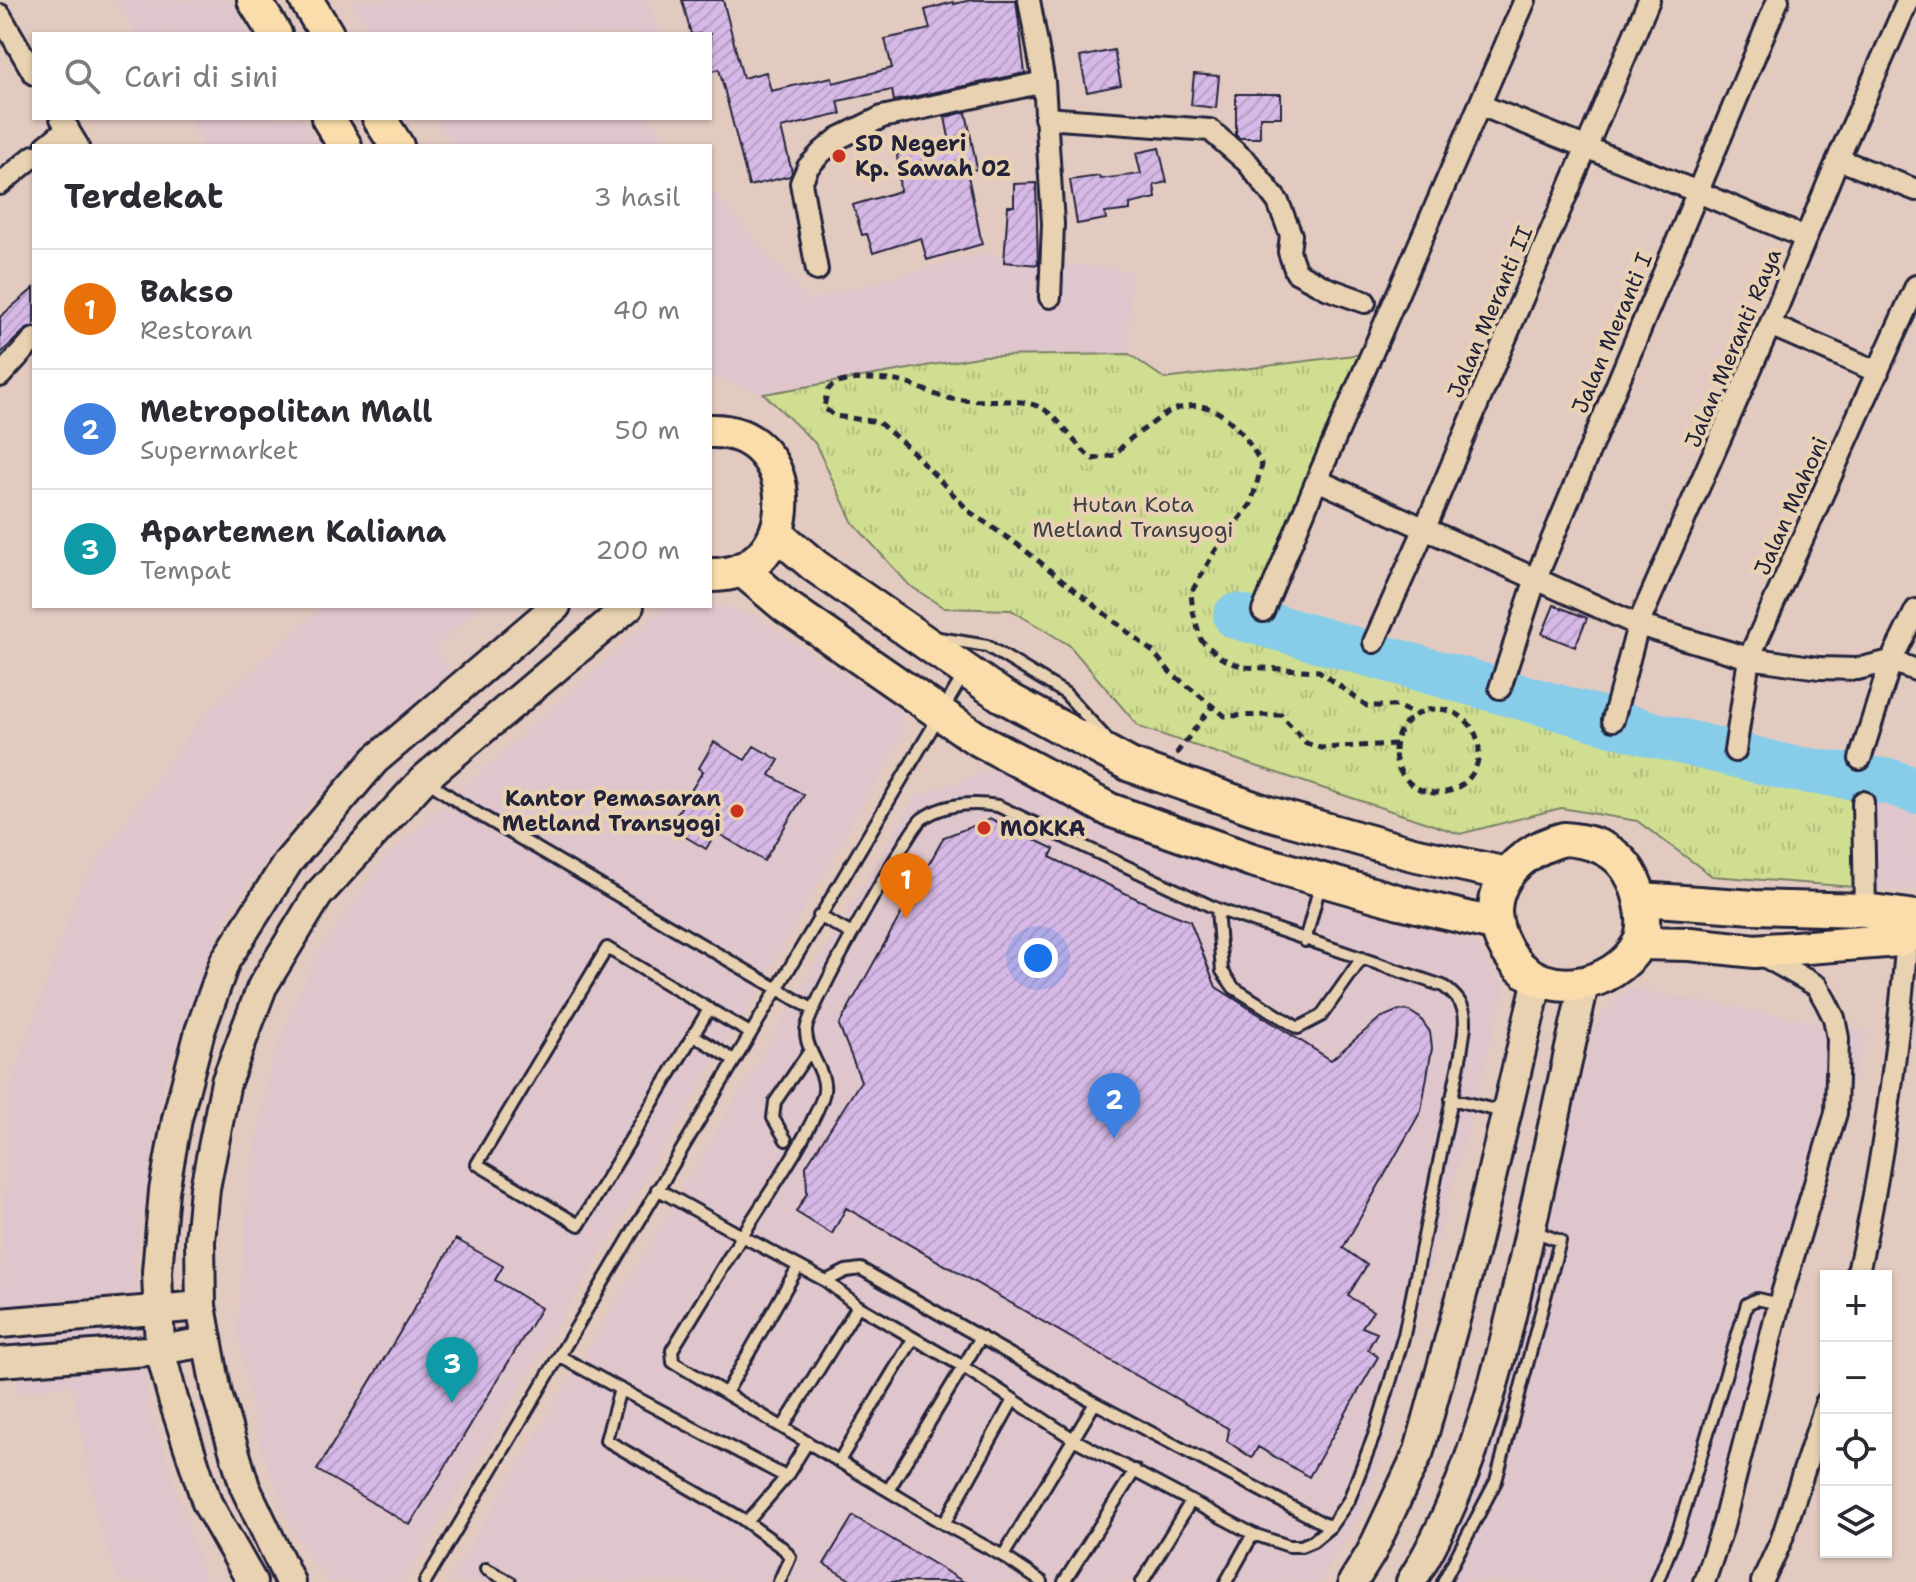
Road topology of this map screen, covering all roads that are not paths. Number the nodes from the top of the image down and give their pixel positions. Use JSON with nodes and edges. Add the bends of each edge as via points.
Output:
{"nodes":[{"id":1,"x":254,"y":0,"type":"edge"},
{"id":2,"x":306,"y":0,"type":"edge"},
{"id":3,"x":1029,"y":0,"type":"edge"},
{"id":4,"x":1525,"y":0,"type":"edge"},
{"id":5,"x":1649,"y":0,"type":"edge"},
{"id":6,"x":1778,"y":0,"type":"edge"},
{"id":7,"x":1908,"y":0,"type":"edge"},
{"id":8,"x":0,"y":15,"type":"edge"},
{"id":9,"x":274,"y":32,"type":"edge"},
{"id":10,"x":326,"y":32,"type":"edge"},
{"id":11,"x":32,"y":71,"type":"edge"},
{"id":12,"x":1044,"y":82,"type":"junction"},
{"id":13,"x":1480,"y":105,"type":"junction"},
{"id":14,"x":1045,"y":118,"type":"junction"},
{"id":15,"x":329,"y":120,"type":"edge"},
{"id":16,"x":380,"y":120,"type":"edge"},
{"id":17,"x":64,"y":123,"type":"edge"},
{"id":18,"x":48,"y":144,"type":"edge"},
{"id":19,"x":77,"y":144,"type":"edge"},
{"id":20,"x":344,"y":144,"type":"edge"},
{"id":21,"x":396,"y":144,"type":"edge"},
{"id":22,"x":1586,"y":147,"type":"junction"},
{"id":23,"x":32,"y":158,"type":"edge"},
{"id":24,"x":1838,"y":159,"type":"junction"},
{"id":25,"x":0,"y":184,"type":"edge"},
{"id":26,"x":1916,"y":190,"type":"edge"},
{"id":27,"x":1698,"y":192,"type":"junction"},
{"id":28,"x":1806,"y":238,"type":"junction"},
{"id":29,"x":817,"y":270,"type":"dead end"},
{"id":30,"x":1915,"y":289,"type":"edge"},
{"id":31,"x":1050,"y":297,"type":"dead end"},
{"id":32,"x":1365,"y":302,"type":"dead end"},
{"id":33,"x":1770,"y":325,"type":"junction"},
{"id":34,"x":32,"y":341,"type":"edge"},
{"id":35,"x":1878,"y":372,"type":"junction"},
{"id":36,"x":0,"y":376,"type":"edge"},
{"id":37,"x":712,"y":431,"type":"edge"},
{"id":38,"x":1317,"y":480,"type":"junction"},
{"id":39,"x":1425,"y":528,"type":"junction"},
{"id":40,"x":776,"y":533,"type":"junction"},
{"id":41,"x":725,"y":572,"type":"edge"},
{"id":42,"x":1536,"y":578,"type":"junction"},
{"id":43,"x":554,"y":608,"type":"edge"},
{"id":44,"x":627,"y":608,"type":"edge"},
{"id":45,"x":1916,"y":610,"type":"edge"},
{"id":46,"x":1263,"y":611,"type":"dead end"},
{"id":47,"x":1638,"y":625,"type":"junction"},
{"id":48,"x":913,"y":634,"type":"junction"},
{"id":49,"x":1374,"y":642,"type":"dead end"},
{"id":50,"x":1749,"y":658,"type":"junction"},
{"id":51,"x":1891,"y":661,"type":"junction"},
{"id":52,"x":967,"y":670,"type":"junction"},
{"id":53,"x":1916,"y":670,"type":"edge"},
{"id":54,"x":1500,"y":688,"type":"dead end"},
{"id":55,"x":939,"y":713,"type":"junction"},
{"id":56,"x":1613,"y":720,"type":"dead end"},
{"id":57,"x":1735,"y":751,"type":"dead end"},
{"id":58,"x":1860,"y":759,"type":"dead end"},
{"id":59,"x":1145,"y":770,"type":"junction"},
{"id":60,"x":424,"y":779,"type":"junction"},
{"id":61,"x":1863,"y":802,"type":"dead end"},
{"id":62,"x":1507,"y":874,"type":"junction"},
{"id":63,"x":1322,"y":878,"type":"junction"},
{"id":64,"x":1641,"y":899,"type":"junction"},
{"id":65,"x":1217,"y":909,"type":"junction"},
{"id":66,"x":1865,"y":910,"type":"junction"},
{"id":67,"x":819,"y":916,"type":"junction"},
{"id":68,"x":1497,"y":925,"type":"junction"},
{"id":69,"x":1912,"y":926,"type":"edge"},
{"id":70,"x":852,"y":934,"type":"junction"},
{"id":71,"x":1305,"y":941,"type":"junction"},
{"id":72,"x":1639,"y":943,"type":"junction"},
{"id":73,"x":1755,"y":951,"type":"junction"},
{"id":74,"x":1362,"y":958,"type":"junction"},
{"id":75,"x":1538,"y":979,"type":"junction"},
{"id":76,"x":1584,"y":984,"type":"junction"},
{"id":77,"x":776,"y":989,"type":"junction"},
{"id":78,"x":709,"y":1009,"type":"junction"},
{"id":79,"x":812,"y":1009,"type":"junction"},
{"id":80,"x":750,"y":1033,"type":"junction"},
{"id":81,"x":693,"y":1035,"type":"junction"},
{"id":82,"x":809,"y":1052,"type":"junction"},
{"id":83,"x":734,"y":1060,"type":"junction"},
{"id":84,"x":1451,"y":1099,"type":"junction"},
{"id":85,"x":1506,"y":1113,"type":"junction"},
{"id":86,"x":786,"y":1140,"type":"dead end"},
{"id":87,"x":657,"y":1189,"type":"junction"},
{"id":88,"x":1530,"y":1230,"type":"junction"},
{"id":89,"x":742,"y":1236,"type":"junction"},
{"id":90,"x":798,"y":1267,"type":"junction"},
{"id":91,"x":1858,"y":1270,"type":"edge"},
{"id":92,"x":826,"y":1281,"type":"junction"},
{"id":93,"x":1779,"y":1304,"type":"junction"},
{"id":94,"x":201,"y":1306,"type":"junction"},
{"id":95,"x":858,"y":1306,"type":"junction"},
{"id":96,"x":156,"y":1311,"type":"junction"},
{"id":97,"x":0,"y":1323,"type":"edge"},
{"id":98,"x":981,"y":1337,"type":"junction"},
{"id":99,"x":913,"y":1339,"type":"junction"},
{"id":100,"x":206,"y":1342,"type":"junction"},
{"id":101,"x":160,"y":1350,"type":"junction"},
{"id":102,"x":559,"y":1356,"type":"junction"},
{"id":103,"x":0,"y":1362,"type":"edge"},
{"id":104,"x":962,"y":1366,"type":"junction"},
{"id":105,"x":620,"y":1389,"type":"junction"},
{"id":106,"x":726,"y":1393,"type":"junction"},
{"id":107,"x":1013,"y":1400,"type":"junction"},
{"id":108,"x":1095,"y":1403,"type":"junction"},
{"id":109,"x":1822,"y":1414,"type":"edge"},
{"id":110,"x":783,"y":1427,"type":"junction"},
{"id":111,"x":1075,"y":1440,"type":"junction"},
{"id":112,"x":807,"y":1443,"type":"junction"},
{"id":113,"x":839,"y":1461,"type":"junction"},
{"id":114,"x":1135,"y":1470,"type":"junction"},
{"id":115,"x":786,"y":1477,"type":"junction"},
{"id":116,"x":889,"y":1489,"type":"junction"},
{"id":117,"x":1191,"y":1501,"type":"junction"},
{"id":118,"x":747,"y":1522,"type":"junction"},
{"id":119,"x":944,"y":1524,"type":"junction"},
{"id":120,"x":1330,"y":1527,"type":"junction"},
{"id":121,"x":1253,"y":1534,"type":"junction"},
{"id":122,"x":1003,"y":1556,"type":"junction"},
{"id":123,"x":486,"y":1569,"type":"dead end"},
{"id":124,"x":252,"y":1582,"type":"edge"},
{"id":125,"x":290,"y":1582,"type":"edge"},
{"id":126,"x":425,"y":1582,"type":"edge"},
{"id":127,"x":510,"y":1582,"type":"edge"},
{"id":128,"x":779,"y":1582,"type":"edge"},
{"id":129,"x":1042,"y":1582,"type":"edge"},
{"id":130,"x":1064,"y":1582,"type":"edge"},
{"id":131,"x":1142,"y":1582,"type":"edge"},
{"id":132,"x":1226,"y":1582,"type":"edge"},
{"id":133,"x":1353,"y":1582,"type":"edge"},
{"id":134,"x":1411,"y":1582,"type":"edge"},
{"id":135,"x":1443,"y":1582,"type":"edge"},
{"id":136,"x":1657,"y":1582,"type":"edge"},
{"id":137,"x":1704,"y":1582,"type":"edge"},
{"id":138,"x":1762,"y":1582,"type":"edge"}],
"edges":[{"from":1,"to":9,"type":"main road"},
{"from":2,"to":10,"type":"main road"},
{"from":3,"to":12,"type":"street"},
{"from":4,"to":13,"type":"street"},
{"from":5,"to":22,"type":"street","name":"Jalan Meranti II"},
{"from":6,"to":27,"type":"street","name":"Jalan Meranti I"},
{"from":7,"to":24,"type":"street","name":"Jalan Meranti Raya"},
{"from":8,"to":11,"type":"street"},
{"from":12,"to":14,"type":"street"},
{"from":12,"to":29,"type":"street","via":[[882,117],[822,152],[801,183]]},
{"from":13,"to":22,"type":"street"},
{"from":13,"to":38,"type":"street"},
{"from":14,"to":31,"type":"street","via":[[1053,224]]},
{"from":14,"to":32,"type":"street","via":[[1210,130],[1248,163],[1278,202],[1291,235],[1289,252],[1296,272]]},
{"from":15,"to":20,"type":"main road"},
{"from":16,"to":21,"type":"main road"},
{"from":17,"to":18,"type":"street"},
{"from":17,"to":19,"type":"street"},
{"from":22,"to":27,"type":"street"},
{"from":22,"to":39,"type":"street","name":"Jalan Meranti II"},
{"from":23,"to":25,"type":"street"},
{"from":24,"to":26,"type":"street"},
{"from":24,"to":28,"type":"street","name":"Jalan Meranti Raya"},
{"from":27,"to":28,"type":"street"},
{"from":27,"to":42,"type":"street","name":"Jalan Meranti I"},
{"from":28,"to":33,"type":"street","name":"Jalan Meranti Raya"},
{"from":30,"to":35,"type":"street","name":"Jalan Mahoni"},
{"from":33,"to":35,"type":"street"},
{"from":33,"to":47,"type":"street","name":"Jalan Meranti Raya"},
{"from":34,"to":36,"type":"street"},
{"from":35,"to":50,"type":"street","name":"Jalan Mahoni"},
{"from":37,"to":40,"type":"main road","via":[[748,440],[776,471],[783,513]]},
{"from":38,"to":39,"type":"street"},
{"from":38,"to":46,"type":"street"},
{"from":39,"to":42,"type":"street"},
{"from":39,"to":49,"type":"street","name":"Jalan Meranti II"},
{"from":40,"to":41,"type":"main road","via":[[762,554]]},
{"from":40,"to":48,"type":"main road"},
{"from":41,"to":55,"type":"main road","via":[[785,606]]},
{"from":42,"to":47,"type":"street"},
{"from":42,"to":54,"type":"street","name":"Jalan Meranti I"},
{"from":43,"to":96,"type":"street","via":[[375,760],[288,862],[225,961],[177,1119],[164,1191]]},
{"from":44,"to":60,"type":"street"},
{"from":45,"to":51,"type":"street"},
{"from":47,"to":50,"type":"street"},
{"from":47,"to":56,"type":"street","name":"Jalan Meranti Raya"},
{"from":48,"to":52,"type":"main road"},
{"from":48,"to":59,"type":"lane","via":[[987,646],[1065,693]]},
{"from":50,"to":51,"type":"street","via":[[1857,669]]},
{"from":50,"to":57,"type":"street","name":"Jalan Mahoni"},
{"from":51,"to":53,"type":"street"},
{"from":51,"to":58,"type":"street"},
{"from":52,"to":55,"type":"lane"},
{"from":52,"to":59,"type":"main road","via":[[1001,695]]},
{"from":55,"to":63,"type":"main road","via":[[1110,810],[1252,860]]},
{"from":55,"to":67,"type":"lane"},
{"from":59,"to":62,"type":"main road","via":[[1282,817]]},
{"from":60,"to":77,"type":"lane"},
{"from":60,"to":94,"type":"street","via":[[318,895],[262,987],[226,1082],[205,1188]]},
{"from":61,"to":66,"type":"street"},
{"from":62,"to":64,"type":"main road","via":[[1542,845],[1586,841],[1625,864]]},
{"from":62,"to":68,"type":"main road","via":[[1499,890]]},
{"from":63,"to":68,"type":"main road"},
{"from":63,"to":71,"type":"lane"},
{"from":64,"to":66,"type":"main road"},
{"from":64,"to":72,"type":"main road"},
{"from":65,"to":70,"type":"lane","via":[[998,806],[974,803],[921,820]]},
{"from":65,"to":71,"type":"lane"},
{"from":65,"to":74,"type":"lane","via":[[1222,971],[1234,988],[1298,1028],[1321,1016]]},
{"from":66,"to":69,"type":"main road"},
{"from":67,"to":70,"type":"lane"},
{"from":67,"to":77,"type":"lane"},
{"from":68,"to":75,"type":"main road","via":[[1504,947]]},
{"from":69,"to":73,"type":"main road","via":[[1814,948]]},
{"from":69,"to":91,"type":"street"},
{"from":70,"to":79,"type":"lane"},
{"from":71,"to":74,"type":"lane"},
{"from":72,"to":73,"type":"main road"},
{"from":72,"to":76,"type":"main road","via":[[1606,976]]},
{"from":73,"to":93,"type":"street","via":[[1817,986],[1838,1038],[1836,1113]]},
{"from":74,"to":84,"type":"lane","via":[[1443,986],[1462,1003],[1466,1012]]},
{"from":75,"to":76,"type":"main road"},
{"from":75,"to":85,"type":"street"},
{"from":76,"to":88,"type":"street"},
{"from":77,"to":79,"type":"lane"},
{"from":77,"to":80,"type":"lane"},
{"from":78,"to":80,"type":"lane"},
{"from":78,"to":81,"type":"lane"},
{"from":78,"to":81,"type":"lane","via":[[607,948],[477,1164],[579,1225]]},
{"from":79,"to":82,"type":"lane","via":[[805,1029]]},
{"from":80,"to":83,"type":"lane"},
{"from":81,"to":83,"type":"lane"},
{"from":82,"to":86,"type":"lane","via":[[775,1102],[773,1118]]},
{"from":82,"to":89,"type":"lane","via":[[824,1079],[823,1097]]},
{"from":83,"to":87,"type":"lane"},
{"from":84,"to":85,"type":"lane"},
{"from":84,"to":120,"type":"lane","via":[[1404,1335],[1375,1433],[1349,1500]]},
{"from":85,"to":133,"type":"street","via":[[1419,1451]]},
{"from":87,"to":89,"type":"lane"},
{"from":87,"to":102,"type":"lane"},
{"from":88,"to":134,"type":"street","via":[[1515,1304],[1472,1450]]},
{"from":88,"to":135,"type":"lane","via":[[1560,1241],[1496,1481]]},
{"from":89,"to":90,"type":"lane"},
{"from":89,"to":106,"type":"lane","via":[[672,1350],[673,1362]]},
{"from":90,"to":92,"type":"lane"},
{"from":90,"to":106,"type":"lane"},
{"from":92,"to":95,"type":"lane"},
{"from":92,"to":98,"type":"lane","via":[[861,1269]]},
{"from":93,"to":136,"type":"lane","via":[[1757,1299],[1747,1304],[1679,1528]]},
{"from":93,"to":137,"type":"street"},
{"from":94,"to":96,"type":"street"},
{"from":94,"to":100,"type":"street"},
{"from":95,"to":99,"type":"lane"},
{"from":95,"to":110,"type":"lane"},
{"from":96,"to":97,"type":"street"},
{"from":96,"to":101,"type":"street"},
{"from":98,"to":104,"type":"lane"},
{"from":98,"to":108,"type":"lane"},
{"from":99,"to":104,"type":"lane"},
{"from":99,"to":113,"type":"lane"},
{"from":100,"to":101,"type":"street"},
{"from":100,"to":125,"type":"street","via":[[245,1487]]},
{"from":101,"to":103,"type":"street"},
{"from":101,"to":124,"type":"street","via":[[207,1503]]},
{"from":102,"to":105,"type":"lane"},
{"from":102,"to":126,"type":"lane"},
{"from":104,"to":107,"type":"lane"},
{"from":104,"to":116,"type":"lane"},
{"from":105,"to":115,"type":"lane"},
{"from":105,"to":118,"type":"lane","via":[[605,1439]]},
{"from":106,"to":110,"type":"lane"},
{"from":107,"to":111,"type":"lane"},
{"from":107,"to":119,"type":"lane"},
{"from":108,"to":111,"type":"lane"},
{"from":108,"to":120,"type":"lane"},
{"from":109,"to":138,"type":"street","via":[[1781,1541]]},
{"from":110,"to":112,"type":"lane"},
{"from":111,"to":114,"type":"lane"},
{"from":111,"to":122,"type":"lane"},
{"from":112,"to":113,"type":"lane"},
{"from":112,"to":115,"type":"lane"},
{"from":113,"to":116,"type":"lane"},
{"from":114,"to":117,"type":"lane"},
{"from":114,"to":130,"type":"lane"},
{"from":115,"to":118,"type":"lane"},
{"from":116,"to":119,"type":"lane"},
{"from":117,"to":121,"type":"lane"},
{"from":117,"to":131,"type":"lane"},
{"from":118,"to":128,"type":"lane","via":[[790,1555]]},
{"from":119,"to":122,"type":"lane"},
{"from":120,"to":121,"type":"lane","via":[[1301,1546]]},
{"from":121,"to":132,"type":"lane"},
{"from":122,"to":129,"type":"lane"},
{"from":123,"to":127,"type":"lane"}]}
